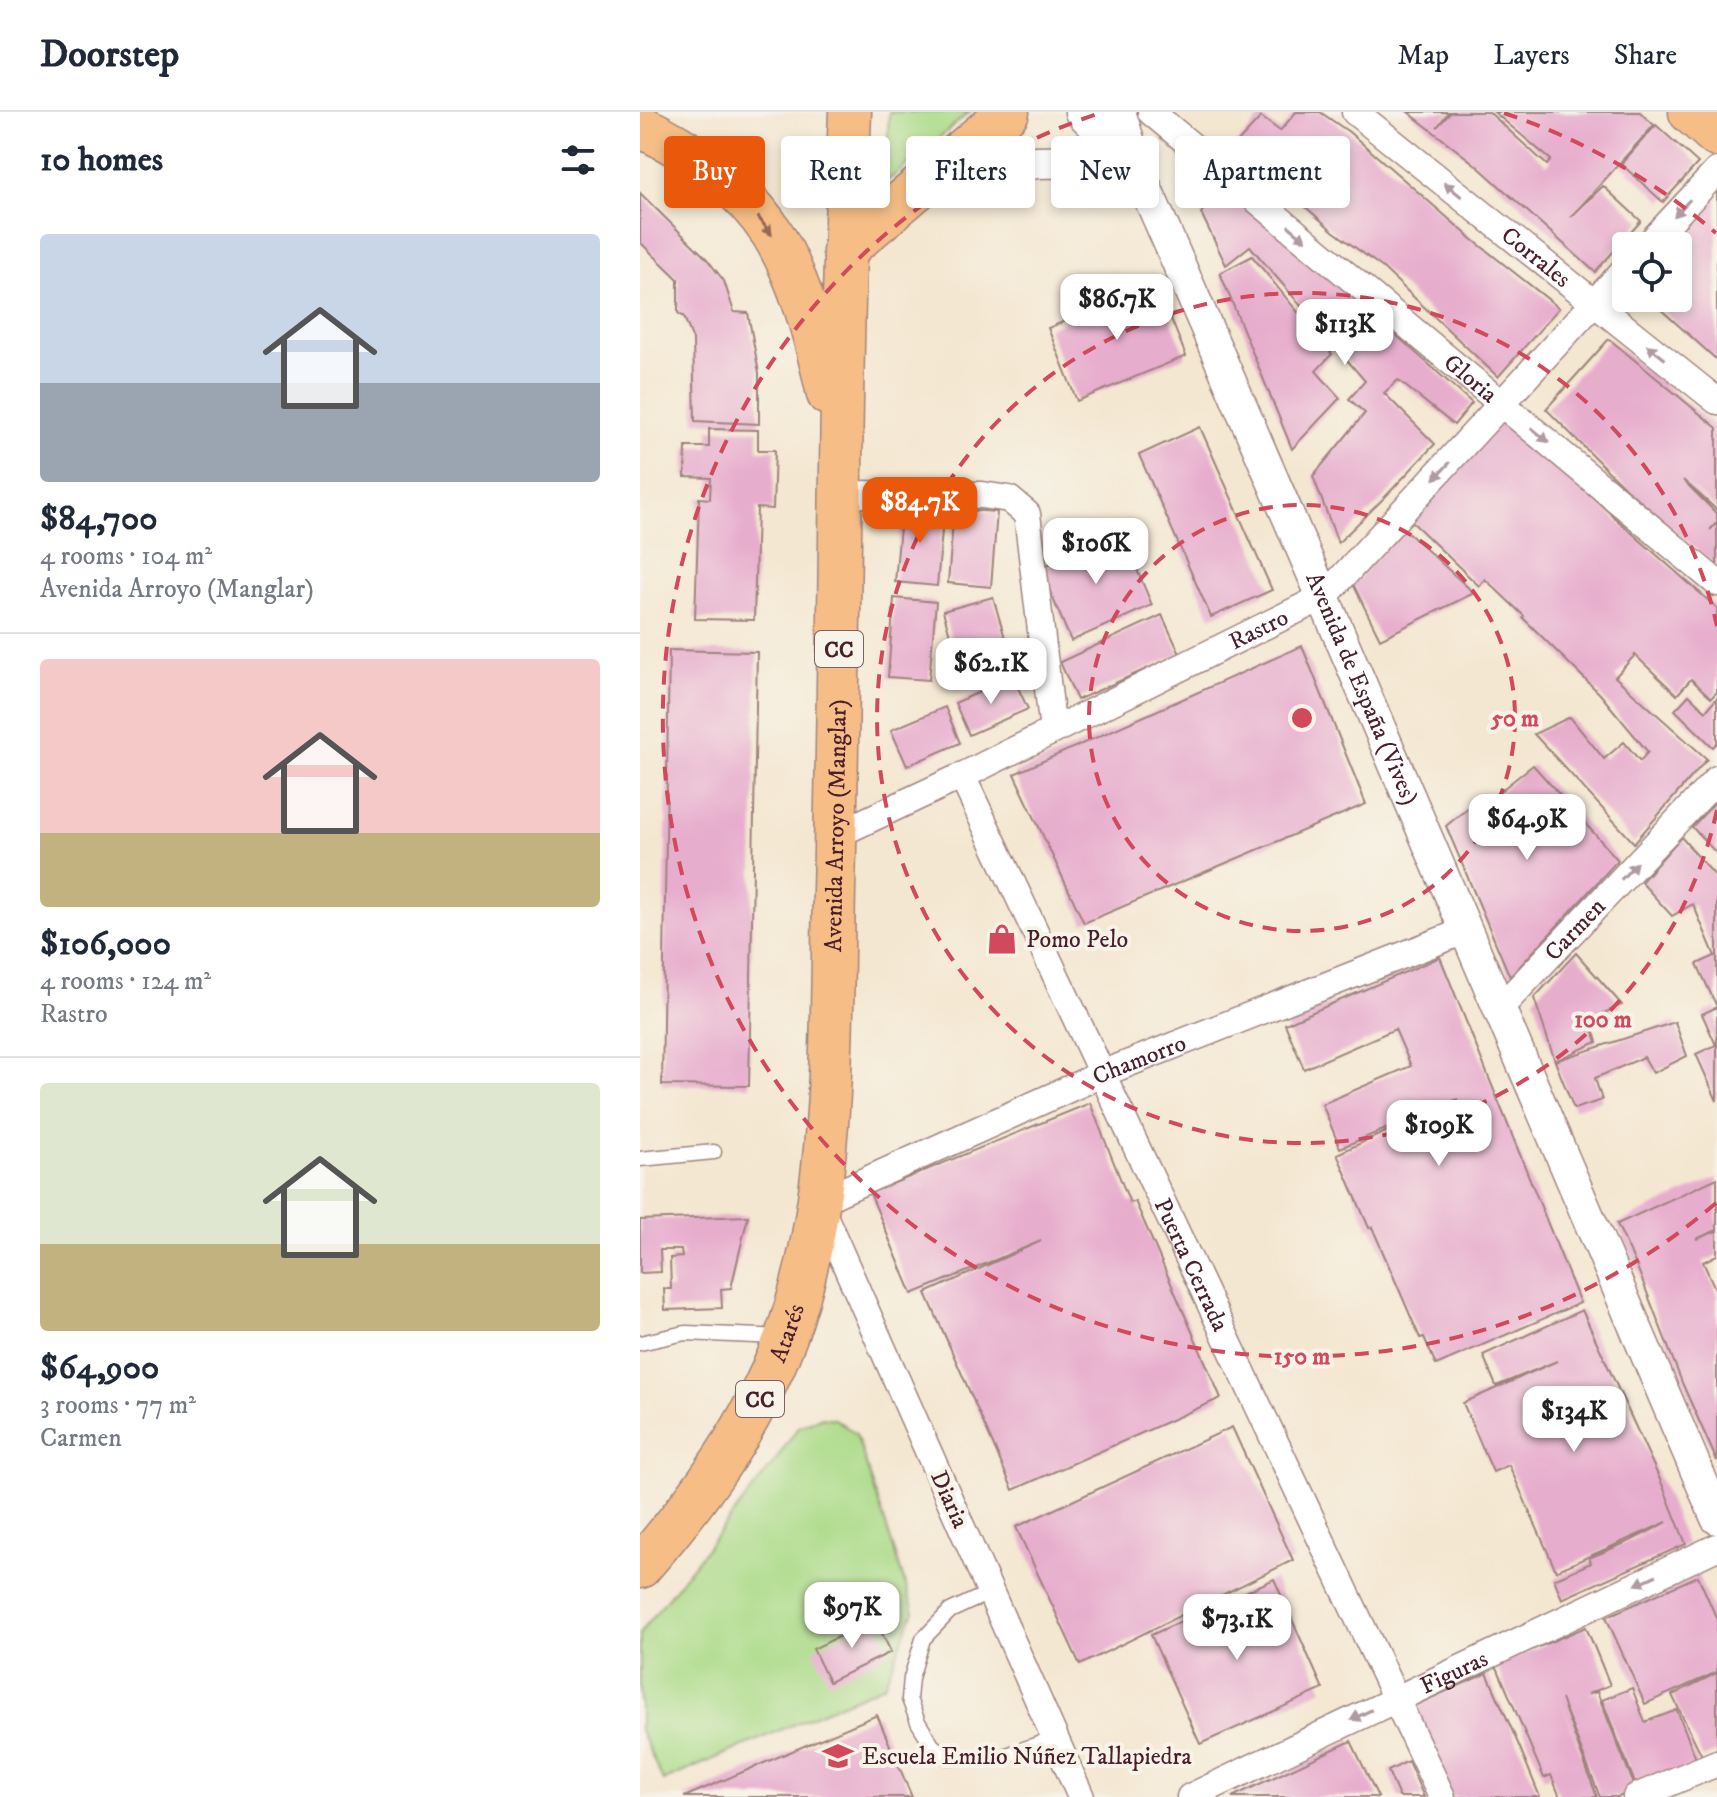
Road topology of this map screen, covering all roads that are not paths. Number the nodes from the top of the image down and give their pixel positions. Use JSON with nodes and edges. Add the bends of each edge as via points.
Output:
{"nodes":[{"id":1,"x":850,"y":112,"type":"edge"},
{"id":2,"x":1008,"y":112,"type":"edge"},
{"id":3,"x":1081,"y":112,"type":"edge"},
{"id":4,"x":1119,"y":112,"type":"edge"},
{"id":5,"x":1151,"y":112,"type":"edge"},
{"id":6,"x":1355,"y":112,"type":"edge"},
{"id":7,"x":1690,"y":112,"type":"edge"},
{"id":8,"x":640,"y":126,"type":"edge"},
{"id":9,"x":980,"y":136,"type":"edge"},
{"id":10,"x":1104,"y":136,"type":"edge"},
{"id":11,"x":1127,"y":136,"type":"edge"},
{"id":12,"x":1717,"y":136,"type":"edge"},
{"id":13,"x":1717,"y":171,"type":"edge"},
{"id":14,"x":906,"y":198,"type":"edge"},
{"id":15,"x":1154,"y":208,"type":"edge"},
{"id":16,"x":1660,"y":232,"type":"edge"},
{"id":17,"x":844,"y":251,"type":"junction"},
{"id":18,"x":1612,"y":283,"type":"edge"},
{"id":19,"x":1594,"y":303,"type":"junction"},
{"id":20,"x":1717,"y":401,"type":"edge"},
{"id":21,"x":1504,"y":404,"type":"junction"},
{"id":22,"x":841,"y":479,"type":"junction"},
{"id":23,"x":1717,"y":583,"type":"edge"},
{"id":24,"x":1325,"y":596,"type":"junction"},
{"id":25,"x":1053,"y":731,"type":"junction"},
{"id":26,"x":962,"y":776,"type":"junction"},
{"id":27,"x":1717,"y":779,"type":"edge"},
{"id":28,"x":836,"y":835,"type":"junction"},
{"id":29,"x":1467,"y":930,"type":"junction"},
{"id":30,"x":1499,"y":1009,"type":"junction"},
{"id":31,"x":1104,"y":1073,"type":"junction"},
{"id":32,"x":714,"y":1152,"type":"dead end"},
{"id":33,"x":640,"y":1159,"type":"edge"},
{"id":34,"x":818,"y":1202,"type":"junction"},
{"id":35,"x":786,"y":1337,"type":"junction"},
{"id":36,"x":640,"y":1343,"type":"edge"},
{"id":37,"x":1717,"y":1518,"type":"edge"},
{"id":38,"x":1717,"y":1547,"type":"edge"},
{"id":39,"x":640,"y":1567,"type":"edge"},
{"id":40,"x":991,"y":1592,"type":"junction"},
{"id":41,"x":1396,"y":1698,"type":"junction"},
{"id":42,"x":1055,"y":1738,"type":"junction"},
{"id":43,"x":1717,"y":1763,"type":"edge"},
{"id":44,"x":1081,"y":1797,"type":"edge"},
{"id":45,"x":1190,"y":1797,"type":"edge"},
{"id":46,"x":1442,"y":1797,"type":"edge"},
{"id":47,"x":1636,"y":1797,"type":"edge"}],
"edges":[{"from":1,"to":17,"type":"main road","name":"Avenida Arroyo (Manglar)"},
{"from":2,"to":9,"type":"main road"},
{"from":3,"to":10,"type":"street","name":"Avenida de España (Vives)"},
{"from":4,"to":11,"type":"street","name":"Avenida de España (Vives)"},
{"from":5,"to":21,"type":"street","name":"Gloria","one_way":true},
{"from":19,"to":6,"type":"street","name":"Corrales","one_way":true},
{"from":7,"to":12,"type":"main road"},
{"from":8,"to":22,"type":"main road","one_way":true,"via":[[704,163],[771,232],[807,315],[829,396]]},
{"from":13,"to":16,"type":"street","one_way":true},
{"from":14,"to":17,"type":"main road"},
{"from":15,"to":24,"type":"street","name":"Avenida de España (Vives)"},
{"from":17,"to":22,"type":"main road","name":"Avenida Arroyo (Manglar)","number":"CC"},
{"from":18,"to":19,"type":"street","name":"Rastro"},
{"from":20,"to":19,"type":"street","name":"Corrales","one_way":true},
{"from":19,"to":21,"type":"street","name":"Rastro"},
{"from":21,"to":23,"type":"street","name":"Gloria","one_way":true},
{"from":21,"to":24,"type":"street","name":"Rastro","one_way":true},
{"from":22,"to":25,"type":"street","via":[[1009,499],[1027,514]]},
{"from":22,"to":28,"type":"main road","name":"Avenida Arroyo (Manglar)","number":"CC"},
{"from":24,"to":25,"type":"street","name":"Rastro"},
{"from":24,"to":29,"type":"street","name":"Avenida de España (Vives)"},
{"from":25,"to":26,"type":"street","name":"Rastro"},
{"from":26,"to":28,"type":"street","name":"Rastro"},
{"from":26,"to":31,"type":"street","name":"Puerta Cerrada"},
{"from":30,"to":27,"type":"street","name":"Carmen","one_way":true},
{"from":28,"to":34,"type":"main road","name":"Avenida Arroyo (Manglar)","number":"CC"},
{"from":29,"to":30,"type":"street","name":"Avenida de España (Vives)"},
{"from":29,"to":31,"type":"street","name":"Chamorro"},
{"from":30,"to":37,"type":"street","name":"Avenida de España (Vives)"},
{"from":31,"to":34,"type":"street","name":"Chamorro"},
{"from":31,"to":41,"type":"street","name":"Puerta Cerrada"},
{"from":32,"to":33,"type":"lane"},
{"from":34,"to":35,"type":"main road","name":"Atarés","number":"CC"},
{"from":34,"to":40,"type":"street","name":"Diaria"},
{"from":35,"to":36,"type":"lane","via":[[685,1333]]},
{"from":35,"to":39,"type":"main road","name":"Atarés","number":"CC","via":[[764,1391],[729,1453]]},
{"from":38,"to":41,"type":"street","name":"Figuras","one_way":true},
{"from":40,"to":42,"type":"street","name":"Diaria"},
{"from":40,"to":42,"type":"lane","via":[[950,1611],[923,1639],[909,1699],[918,1722],[946,1757],[1001,1757]]},
{"from":41,"to":45,"type":"street","name":"Figuras","one_way":true},
{"from":41,"to":46,"type":"street","name":"Puerta Cerrada"},
{"from":42,"to":44,"type":"street","name":"Diaria"},
{"from":43,"to":47,"type":"street"}]}
